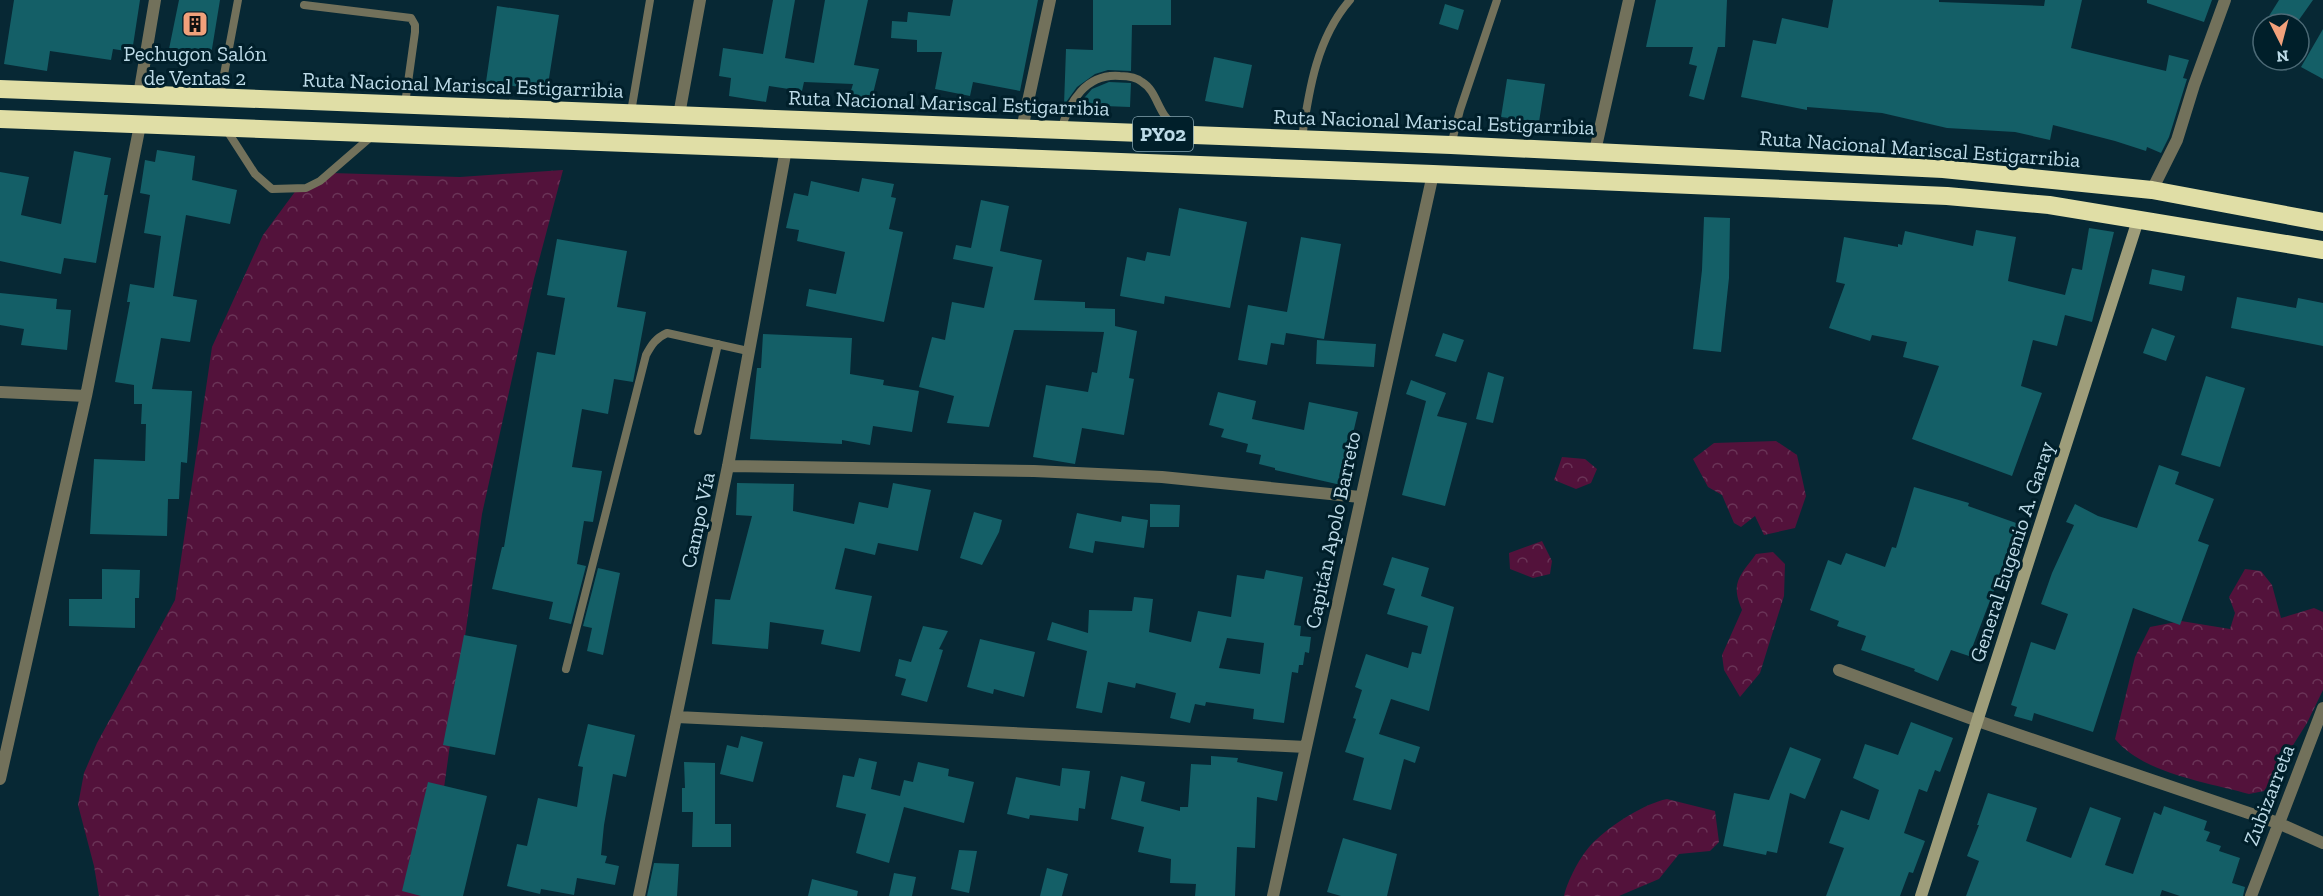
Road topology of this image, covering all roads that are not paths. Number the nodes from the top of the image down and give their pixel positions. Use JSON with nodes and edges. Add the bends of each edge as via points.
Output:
{"nodes":[{"id":1,"x":155,"y":0,"type":"edge"},
{"id":2,"x":238,"y":0,"type":"edge"},
{"id":3,"x":650,"y":0,"type":"edge"},
{"id":4,"x":700,"y":0,"type":"edge"},
{"id":5,"x":1050,"y":0,"type":"edge"},
{"id":6,"x":1350,"y":0,"type":"edge"},
{"id":7,"x":1497,"y":0,"type":"edge"},
{"id":8,"x":1629,"y":0,"type":"edge"},
{"id":9,"x":2225,"y":0,"type":"edge"},
{"id":10,"x":304,"y":5,"type":"dead end"},
{"id":11,"x":0,"y":89,"type":"edge"},
{"id":12,"x":139,"y":95,"type":"junction"},
{"id":13,"x":219,"y":98,"type":"junction"},
{"id":14,"x":405,"y":105,"type":"junction"},
{"id":15,"x":631,"y":114,"type":"junction"},
{"id":16,"x":679,"y":115,"type":"junction"},
{"id":17,"x":0,"y":119,"type":"edge"},
{"id":18,"x":140,"y":125,"type":"junction"},
{"id":19,"x":226,"y":128,"type":"junction"},
{"id":20,"x":1022,"y":129,"type":"junction"},
{"id":21,"x":1061,"y":130,"type":"junction"},
{"id":22,"x":374,"y":133,"type":"junction"},
{"id":23,"x":1185,"y":135,"type":"junction"},
{"id":24,"x":1302,"y":139,"type":"junction"},
{"id":25,"x":1451,"y":145,"type":"junction"},
{"id":26,"x":786,"y":149,"type":"junction"},
{"id":27,"x":1595,"y":151,"type":"junction"},
{"id":28,"x":1432,"y":174,"type":"junction"},
{"id":29,"x":2152,"y":190,"type":"junction"},
{"id":30,"x":2138,"y":220,"type":"junction"},
{"id":31,"x":2323,"y":222,"type":"edge"},
{"id":32,"x":2323,"y":250,"type":"edge"},
{"id":33,"x":718,"y":344,"type":"junction"},
{"id":34,"x":748,"y":351,"type":"junction"},
{"id":35,"x":0,"y":392,"type":"edge"},
{"id":36,"x":86,"y":396,"type":"junction"},
{"id":37,"x":698,"y":431,"type":"dead end"},
{"id":38,"x":729,"y":466,"type":"junction"},
{"id":39,"x":1360,"y":497,"type":"junction"},
{"id":40,"x":566,"y":669,"type":"dead end"},
{"id":41,"x":1839,"y":670,"type":"dead end"},
{"id":42,"x":2323,"y":708,"type":"edge"},
{"id":43,"x":677,"y":717,"type":"junction"},
{"id":44,"x":1978,"y":721,"type":"junction"},
{"id":45,"x":1306,"y":747,"type":"junction"},
{"id":46,"x":0,"y":779,"type":"edge"},
{"id":47,"x":2278,"y":823,"type":"junction"},
{"id":48,"x":2323,"y":843,"type":"edge"},
{"id":49,"x":639,"y":896,"type":"edge"},
{"id":50,"x":1273,"y":896,"type":"edge"},
{"id":51,"x":1921,"y":896,"type":"edge"},
{"id":52,"x":2251,"y":896,"type":"edge"}],
"edges":[{"from":1,"to":12,"type":"street"},
{"from":2,"to":13,"type":"lane"},
{"from":3,"to":15,"type":"lane"},
{"from":4,"to":16,"type":"street"},
{"from":5,"to":20,"type":"street"},
{"from":6,"to":24,"type":"lane","via":[[1322,44]]},
{"from":7,"to":25,"type":"lane"},
{"from":8,"to":27,"type":"street"},
{"from":9,"to":29,"type":"street","via":[[2177,140]]},
{"from":10,"to":14,"type":"lane","via":[[411,18],[415,32]]},
{"from":11,"to":12,"type":"highway","name":"Ruta Nacional Mariscal Estigarribia","number":"PY02"},
{"from":12,"to":13,"type":"highway","name":"Ruta Nacional Mariscal Estigarribia","number":"PY02"},
{"from":13,"to":14,"type":"highway","name":"Ruta Nacional Mariscal Estigarribia","number":"PY02"},
{"from":14,"to":15,"type":"highway","name":"Ruta Nacional Mariscal Estigarribia","number":"PY02"},
{"from":15,"to":16,"type":"highway","name":"Ruta Nacional Mariscal Estigarribia","number":"PY02"},
{"from":16,"to":20,"type":"highway","name":"Ruta Nacional Mariscal Estigarribia","number":"PY02"},
{"from":17,"to":18,"type":"highway","number":"PY02"},
{"from":18,"to":19,"type":"highway","number":"PY02"},
{"from":18,"to":36,"type":"street"},
{"from":19,"to":22,"type":"highway","number":"PY02"},
{"from":19,"to":22,"type":"lane","via":[[255,174],[272,189],[306,188],[321,181]]},
{"from":20,"to":21,"type":"highway","name":"Ruta Nacional Mariscal Estigarribia","number":"PY02"},
{"from":21,"to":23,"type":"highway","name":"Ruta Nacional Mariscal Estigarribia","number":"PY02"},
{"from":21,"to":23,"type":"lane","via":[[1078,94],[1096,79],[1118,75],[1143,82],[1166,117]]},
{"from":22,"to":26,"type":"highway","number":"PY02"},
{"from":23,"to":24,"type":"highway","name":"Ruta Nacional Mariscal Estigarribia","number":"PY02"},
{"from":24,"to":25,"type":"highway","name":"Ruta Nacional Mariscal Estigarribia","number":"PY02"},
{"from":25,"to":27,"type":"highway","name":"Ruta Nacional Mariscal Estigarribia","number":"PY02"},
{"from":26,"to":28,"type":"highway","number":"PY02"},
{"from":26,"to":34,"type":"street","name":"Campo Vía"},
{"from":27,"to":29,"type":"highway","name":"Ruta Nacional Mariscal Estigarribia","number":"PY02","via":[[1943,169]]},
{"from":28,"to":30,"type":"highway","number":"PY02","via":[[1947,196],[2049,205]]},
{"from":28,"to":39,"type":"street","name":"Capitán Apolo Barreto"},
{"from":29,"to":31,"type":"highway","name":"Ruta Nacional Mariscal Estigarribia","number":"PY02"},
{"from":30,"to":32,"type":"highway","number":"PY02"},
{"from":30,"to":44,"type":"street","name":"General Eugenio A. Garay"},
{"from":33,"to":34,"type":"lane"},
{"from":33,"to":37,"type":"lane"},
{"from":33,"to":40,"type":"lane","via":[[667,333],[658,337],[646,355]]},
{"from":34,"to":38,"type":"street","name":"Campo Vía"},
{"from":35,"to":36,"type":"street"},
{"from":36,"to":46,"type":"street"},
{"from":38,"to":39,"type":"street","via":[[1151,476]]},
{"from":38,"to":43,"type":"street","name":"Campo Vía"},
{"from":39,"to":45,"type":"street","name":"Capitán Apolo Barreto"},
{"from":41,"to":44,"type":"street"},
{"from":42,"to":47,"type":"street","name":"Zubizarreta"},
{"from":43,"to":45,"type":"street"},
{"from":43,"to":49,"type":"street","name":"Campo Vía"},
{"from":44,"to":47,"type":"street"},
{"from":44,"to":51,"type":"street","name":"General Eugenio A. Garay"},
{"from":45,"to":50,"type":"street","name":"Capitán Apolo Barreto"},
{"from":47,"to":48,"type":"street"},
{"from":47,"to":52,"type":"street","name":"Zubizarreta"}]}
